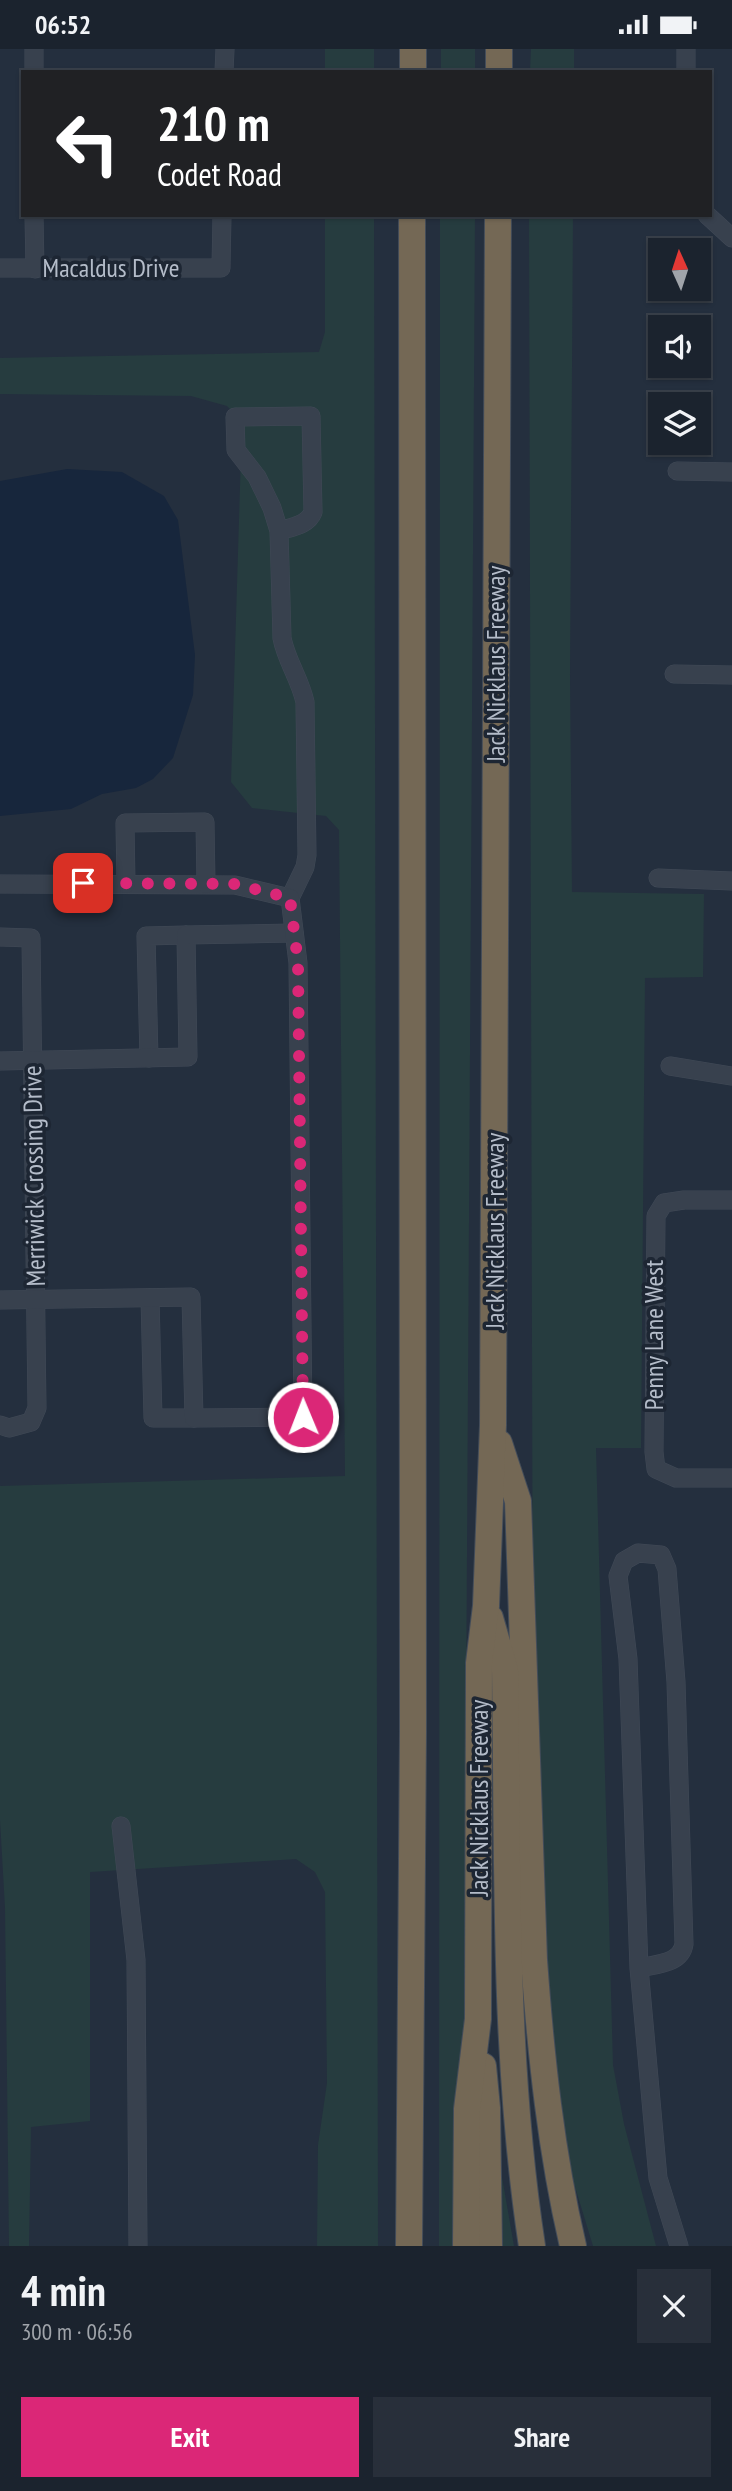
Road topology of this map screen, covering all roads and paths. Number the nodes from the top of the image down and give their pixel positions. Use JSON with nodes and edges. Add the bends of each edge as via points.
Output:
{"nodes":[{"id":1,"x":34,"y":49,"type":"edge"},
{"id":2,"x":225,"y":49,"type":"edge"},
{"id":3,"x":413,"y":49,"type":"edge"},
{"id":4,"x":499,"y":49,"type":"edge"},
{"id":5,"x":686,"y":49,"type":"edge"},
{"id":6,"x":34,"y":70,"type":"edge"},
{"id":7,"x":224,"y":70,"type":"edge"},
{"id":8,"x":413,"y":70,"type":"edge"},
{"id":9,"x":499,"y":70,"type":"edge"},
{"id":10,"x":686,"y":70,"type":"edge"},
{"id":11,"x":34,"y":217,"type":"edge"},
{"id":12,"x":222,"y":217,"type":"edge"},
{"id":13,"x":412,"y":217,"type":"edge"},
{"id":14,"x":498,"y":217,"type":"edge"},
{"id":15,"x":709,"y":217,"type":"edge"},
{"id":16,"x":732,"y":238,"type":"edge"},
{"id":17,"x":0,"y":268,"type":"edge"},
{"id":18,"x":35,"y":269,"type":"junction"},
{"id":19,"x":677,"y":471,"type":"dead end"},
{"id":20,"x":732,"y":472,"type":"edge"},
{"id":21,"x":279,"y":531,"type":"junction"},
{"id":22,"x":674,"y":674,"type":"dead end"},
{"id":23,"x":732,"y":675,"type":"edge"},
{"id":24,"x":657,"y":878,"type":"dead end"},
{"id":25,"x":732,"y":880,"type":"edge"},
{"id":26,"x":0,"y":884,"type":"edge"},
{"id":27,"x":126,"y":884,"type":"junction"},
{"id":28,"x":206,"y":884,"type":"junction"},
{"id":29,"x":290,"y":898,"type":"junction"},
{"id":30,"x":294,"y":933,"type":"junction"},
{"id":31,"x":186,"y":935,"type":"junction"},
{"id":32,"x":0,"y":937,"type":"edge"},
{"id":33,"x":149,"y":1058,"type":"junction"},
{"id":34,"x":0,"y":1061,"type":"edge"},
{"id":35,"x":33,"y":1061,"type":"junction"},
{"id":36,"x":670,"y":1066,"type":"dead end"},
{"id":37,"x":732,"y":1076,"type":"edge"},
{"id":38,"x":732,"y":1200,"type":"edge"},
{"id":39,"x":150,"y":1298,"type":"junction"},
{"id":40,"x":0,"y":1300,"type":"edge"},
{"id":41,"x":35,"y":1300,"type":"junction"},
{"id":42,"x":194,"y":1418,"type":"junction"},
{"id":43,"x":493,"y":1425,"type":"junction"},
{"id":44,"x":5,"y":1427,"type":"edge"},
{"id":45,"x":732,"y":1478,"type":"edge"},
{"id":46,"x":486,"y":1606,"type":"junction"},
{"id":47,"x":121,"y":1826,"type":"dead end"},
{"id":48,"x":639,"y":1968,"type":"junction"},
{"id":49,"x":478,"y":2019,"type":"junction"},
{"id":50,"x":138,"y":2246,"type":"edge"},
{"id":51,"x":410,"y":2246,"type":"edge"},
{"id":52,"x":466,"y":2246,"type":"edge"},
{"id":53,"x":489,"y":2246,"type":"edge"},
{"id":54,"x":532,"y":2246,"type":"edge"},
{"id":55,"x":573,"y":2246,"type":"edge"},
{"id":56,"x":679,"y":2246,"type":"edge"}],
"edges":[{"from":1,"to":6,"type":"street"},
{"from":2,"to":7,"type":"street"},
{"from":3,"to":8,"type":"highway"},
{"from":4,"to":9,"type":"highway"},
{"from":5,"to":10,"type":"street"},
{"from":11,"to":18,"type":"street"},
{"from":12,"to":18,"type":"street","name":"Macaldus Drive","via":[[221,268]]},
{"from":13,"to":51,"type":"highway"},
{"from":14,"to":43,"type":"highway","name":"Jack Nicklaus Freeway"},
{"from":15,"to":16,"type":"street"},
{"from":17,"to":18,"type":"street","name":"Macaldus Drive"},
{"from":19,"to":20,"type":"street"},
{"from":21,"to":21,"type":"street","via":[[257,477],[236,450],[236,417],[312,417],[313,512],[303,523]]},
{"from":21,"to":29,"type":"street","via":[[282,638],[305,702],[307,855]]},
{"from":22,"to":23,"type":"street"},
{"from":24,"to":25,"type":"street"},
{"from":26,"to":27,"type":"street"},
{"from":27,"to":28,"type":"street"},
{"from":27,"to":28,"type":"street","via":[[125,823],[205,822]]},
{"from":28,"to":29,"type":"street","via":[[235,884]]},
{"from":29,"to":30,"type":"street"},
{"from":30,"to":31,"type":"street"},
{"from":30,"to":42,"type":"street","via":[[303,1417]]},
{"from":31,"to":33,"type":"street","via":[[188,1057]]},
{"from":31,"to":33,"type":"street","via":[[146,936]]},
{"from":32,"to":35,"type":"street","name":"Merriwick Crossing Drive","via":[[31,937]]},
{"from":33,"to":35,"type":"street"},
{"from":34,"to":35,"type":"street"},
{"from":35,"to":41,"type":"street","name":"Merriwick Crossing Drive"},
{"from":36,"to":37,"type":"street"},
{"from":38,"to":45,"type":"street","name":"Penny Lane West","via":[[664,1203],[654,1230],[656,1469],[676,1478]]},
{"from":39,"to":41,"type":"street"},
{"from":39,"to":42,"type":"street","via":[[153,1418]]},
{"from":39,"to":42,"type":"street","via":[[191,1297]]},
{"from":40,"to":41,"type":"street"},
{"from":41,"to":44,"type":"street","name":"Merriwick Crossing Drive","via":[[37,1408],[31,1422]]},
{"from":43,"to":46,"type":"highway","name":"Jack Nicklaus Freeway"},
{"from":43,"to":55,"type":"highway","via":[[518,1501],[534,1960],[550,2116]]},
{"from":46,"to":49,"type":"highway","name":"Jack Nicklaus Freeway","via":[[480,1663]]},
{"from":46,"to":54,"type":"highway","via":[[505,1670],[513,2065]]},
{"from":47,"to":50,"type":"street","via":[[136,1961]]},
{"from":48,"to":48,"type":"street","via":[[628,1659],[618,1577],[624,1561],[638,1553],[661,1555],[667,1569],[676,1682],[684,1944],[677,1959]]},
{"from":48,"to":56,"type":"street","via":[[658,2178]]},
{"from":49,"to":52,"type":"highway","name":"Jack Nicklaus Freeway","via":[[467,2109]]},
{"from":49,"to":53,"type":"highway","via":[[487,2108]]}]}
